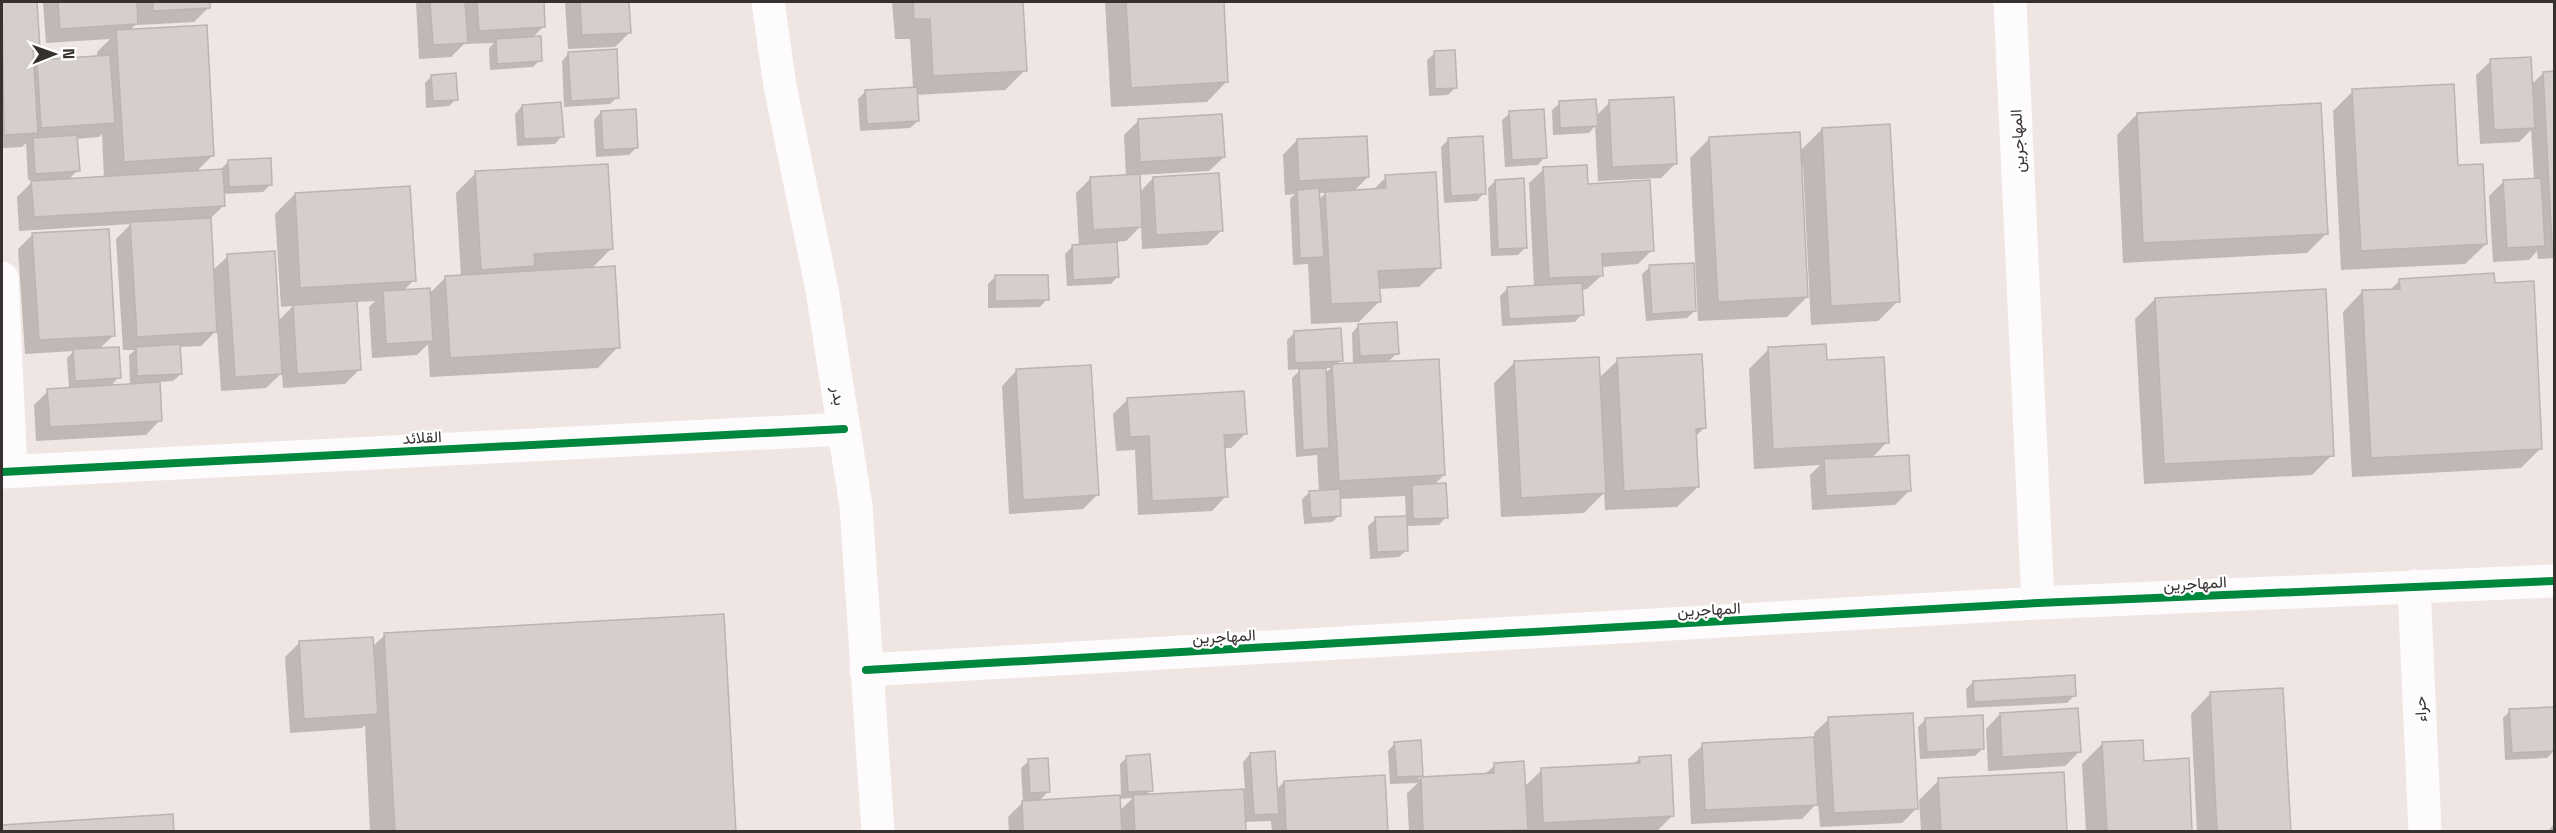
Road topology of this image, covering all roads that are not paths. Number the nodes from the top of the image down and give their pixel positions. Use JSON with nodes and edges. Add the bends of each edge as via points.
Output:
{"nodes":[{"id":1,"x":768,"y":2,"type":"edge"},
{"id":2,"x":2010,"y":2,"type":"edge"},
{"id":3,"x":2,"y":278,"type":"edge"},
{"id":4,"x":844,"y":429,"type":"junction"},
{"id":5,"x":6,"y":472,"type":"edge"},
{"id":6,"x":2554,"y":581,"type":"edge"},
{"id":7,"x":2414,"y":586,"type":"junction"},
{"id":8,"x":2038,"y":603,"type":"junction"},
{"id":9,"x":866,"y":670,"type":"junction"},
{"id":10,"x":878,"y":831,"type":"edge"},
{"id":11,"x":2425,"y":831,"type":"edge"}],
"edges":[{"from":1,"to":4,"type":"street","name":"بدر"},
{"from":2,"to":8,"type":"street","name":"المهاجرين"},
{"from":3,"to":5,"type":"street"},
{"from":4,"to":5,"type":"street","name":"القلائد"},
{"from":4,"to":9,"type":"street","name":"بدر","via":[[856,506]]},
{"from":6,"to":7,"type":"street","name":"المهاجرين"},
{"from":7,"to":8,"type":"street","name":"المهاجرين"},
{"from":7,"to":11,"type":"street","name":"حراء"},
{"from":8,"to":9,"type":"street","name":"المهاجرين"},
{"from":9,"to":10,"type":"street","name":"بدر"}]}
